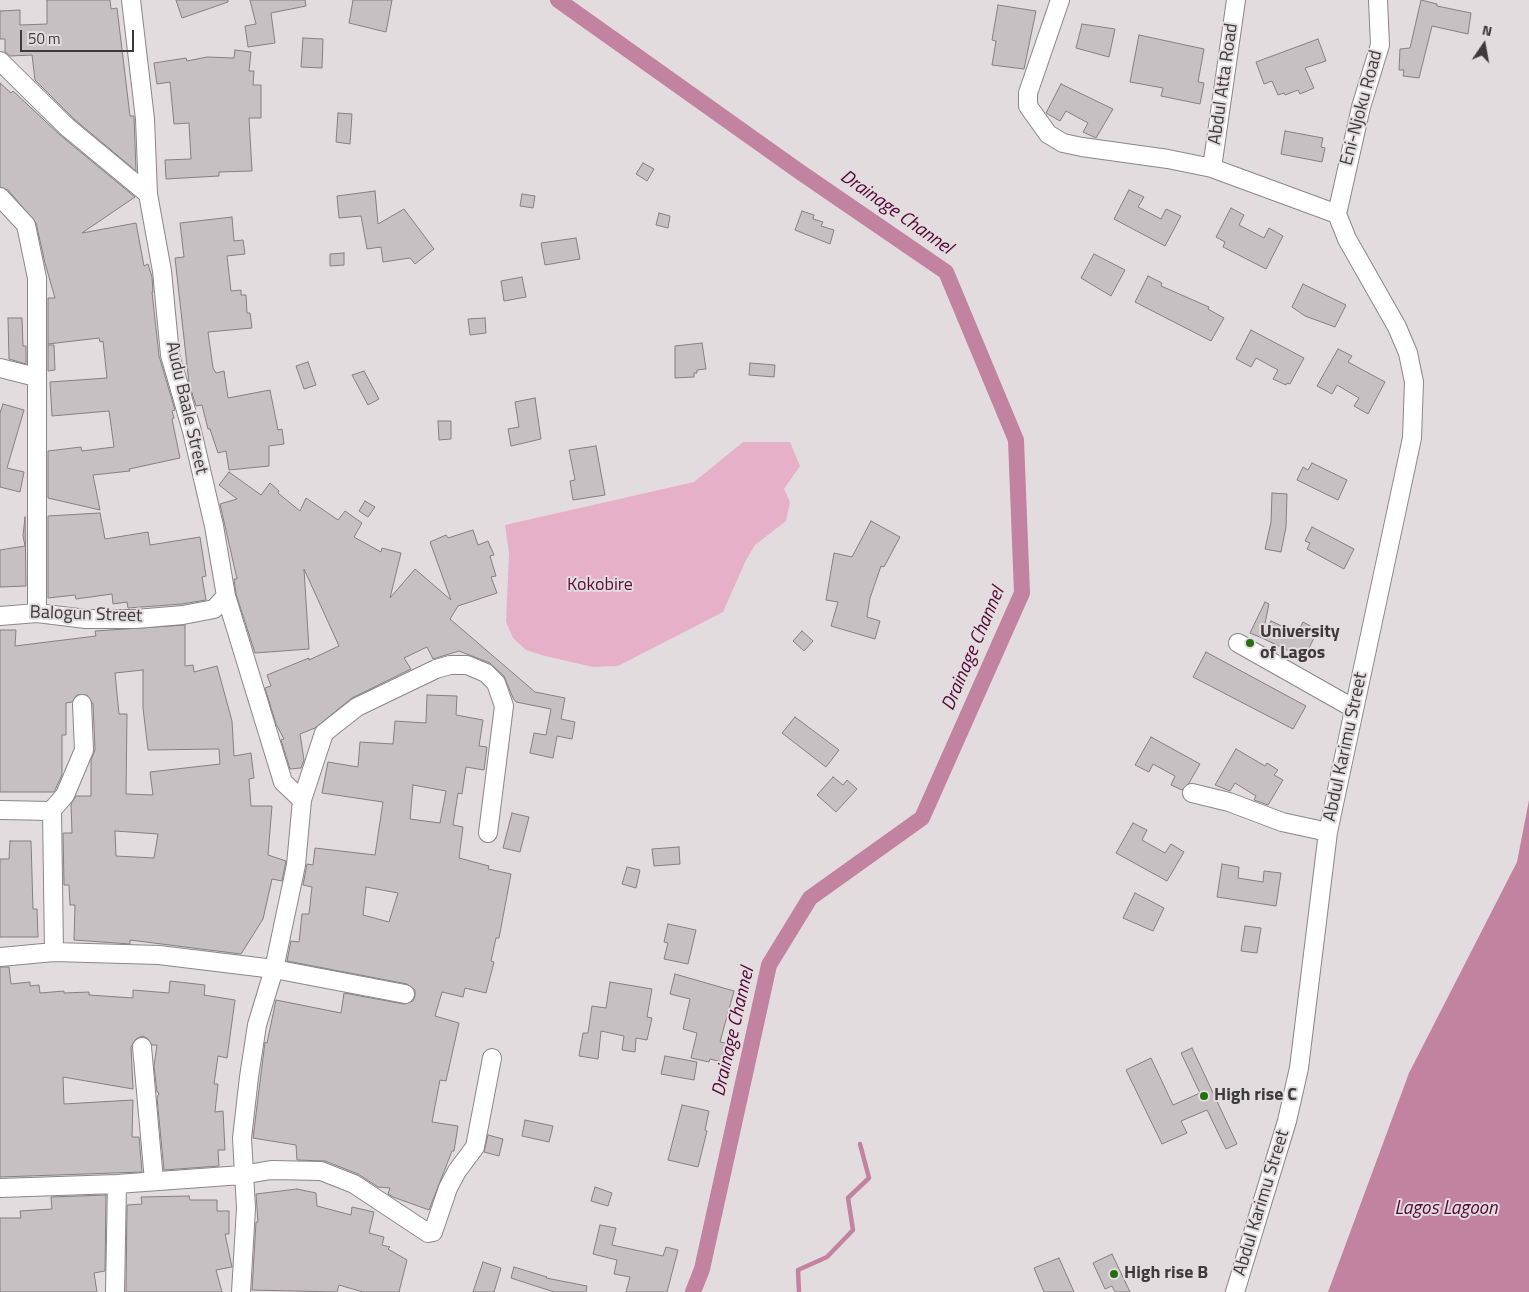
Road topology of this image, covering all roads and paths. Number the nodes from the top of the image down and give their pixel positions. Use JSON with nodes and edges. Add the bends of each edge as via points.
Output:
{"nodes":[{"id":1,"x":131,"y":0,"type":"edge"},
{"id":2,"x":1060,"y":0,"type":"edge"},
{"id":3,"x":1236,"y":0,"type":"edge"},
{"id":4,"x":1378,"y":0,"type":"edge"},
{"id":5,"x":0,"y":61,"type":"edge"},
{"id":6,"x":1212,"y":168,"type":"junction"},
{"id":7,"x":148,"y":194,"type":"junction"},
{"id":8,"x":0,"y":197,"type":"edge"},
{"id":9,"x":1337,"y":214,"type":"junction"},
{"id":10,"x":0,"y":368,"type":"edge"},
{"id":11,"x":36,"y":377,"type":"junction"},
{"id":12,"x":226,"y":596,"type":"junction"},
{"id":13,"x":37,"y":613,"type":"junction"},
{"id":14,"x":0,"y":616,"type":"edge"},
{"id":15,"x":1238,"y":642,"type":"dead end"},
{"id":16,"x":82,"y":704,"type":"dead end"},
{"id":17,"x":1353,"y":708,"type":"junction"},
{"id":18,"x":1192,"y":793,"type":"dead end"},
{"id":19,"x":302,"y":800,"type":"junction"},
{"id":20,"x":0,"y":810,"type":"edge"},
{"id":21,"x":52,"y":810,"type":"junction"},
{"id":22,"x":1328,"y":832,"type":"junction"},
{"id":23,"x":488,"y":833,"type":"dead end"},
{"id":24,"x":54,"y":952,"type":"junction"},
{"id":25,"x":0,"y":957,"type":"edge"},
{"id":26,"x":274,"y":969,"type":"junction"},
{"id":27,"x":405,"y":994,"type":"dead end"},
{"id":28,"x":142,"y":1047,"type":"dead end"},
{"id":29,"x":492,"y":1058,"type":"dead end"},
{"id":30,"x":242,"y":1175,"type":"junction"},
{"id":31,"x":154,"y":1181,"type":"junction"},
{"id":32,"x":117,"y":1184,"type":"junction"},
{"id":33,"x":0,"y":1188,"type":"edge"},
{"id":34,"x":115,"y":1292,"type":"edge"},
{"id":35,"x":241,"y":1292,"type":"edge"},
{"id":36,"x":1234,"y":1292,"type":"edge"}],
"edges":[{"from":1,"to":7,"type":"street","name":"Audu Baale Street","via":[[144,119]]},
{"from":2,"to":6,"type":"street","via":[[1028,94],[1028,106],[1048,134],[1063,143],[1082,147]]},
{"from":3,"to":6,"type":"street","name":"Abdul Atta Road"},
{"from":4,"to":9,"type":"street","name":"Eni-Njoku Road","via":[[1380,45],[1361,107]]},
{"from":5,"to":7,"type":"street","via":[[67,127]]},
{"from":6,"to":9,"type":"street"},
{"from":7,"to":12,"type":"street","name":"Audu Baale Street","via":[[162,271],[170,355],[192,431]]},
{"from":8,"to":11,"type":"street","via":[[26,225],[34,257]]},
{"from":9,"to":17,"type":"street","name":"Abdul Karimu Street","via":[[1397,327],[1408,354],[1414,382],[1410,447]]},
{"from":10,"to":11,"type":"street"},
{"from":11,"to":13,"type":"street"},
{"from":12,"to":13,"type":"street","name":"Balogun Street","via":[[214,609],[183,615],[86,619]]},
{"from":12,"to":19,"type":"street","name":"Audu Baale Street","via":[[283,782]]},
{"from":13,"to":14,"type":"street","name":"Balogun Street"},
{"from":15,"to":17,"type":"street"},
{"from":16,"to":21,"type":"street","via":[[84,750],[65,796]]},
{"from":17,"to":22,"type":"street","name":"Abdul Karimu Street"},
{"from":18,"to":22,"type":"street","via":[[1229,802],[1282,822]]},
{"from":19,"to":23,"type":"street","via":[[324,733],[333,724],[357,707],[436,669],[467,665],[486,673],[496,683],[504,706]]},
{"from":19,"to":26,"type":"street","via":[[296,865]]},
{"from":20,"to":21,"type":"street"},
{"from":21,"to":24,"type":"street"},
{"from":22,"to":36,"type":"street","name":"Abdul Karimu Street","via":[[1299,1068],[1288,1121]]},
{"from":24,"to":25,"type":"street"},
{"from":24,"to":26,"type":"street","via":[[159,955]]},
{"from":26,"to":27,"type":"street"},
{"from":26,"to":30,"type":"street","via":[[257,1025],[242,1138]]},
{"from":28,"to":31,"type":"street"},
{"from":29,"to":30,"type":"street","via":[[475,1148],[448,1188],[433,1232],[428,1233],[354,1184],[321,1172],[290,1169]]},
{"from":30,"to":31,"type":"street"},
{"from":30,"to":35,"type":"street","via":[[246,1208]]},
{"from":31,"to":32,"type":"street"},
{"from":32,"to":33,"type":"street"},
{"from":32,"to":34,"type":"street"}]}
